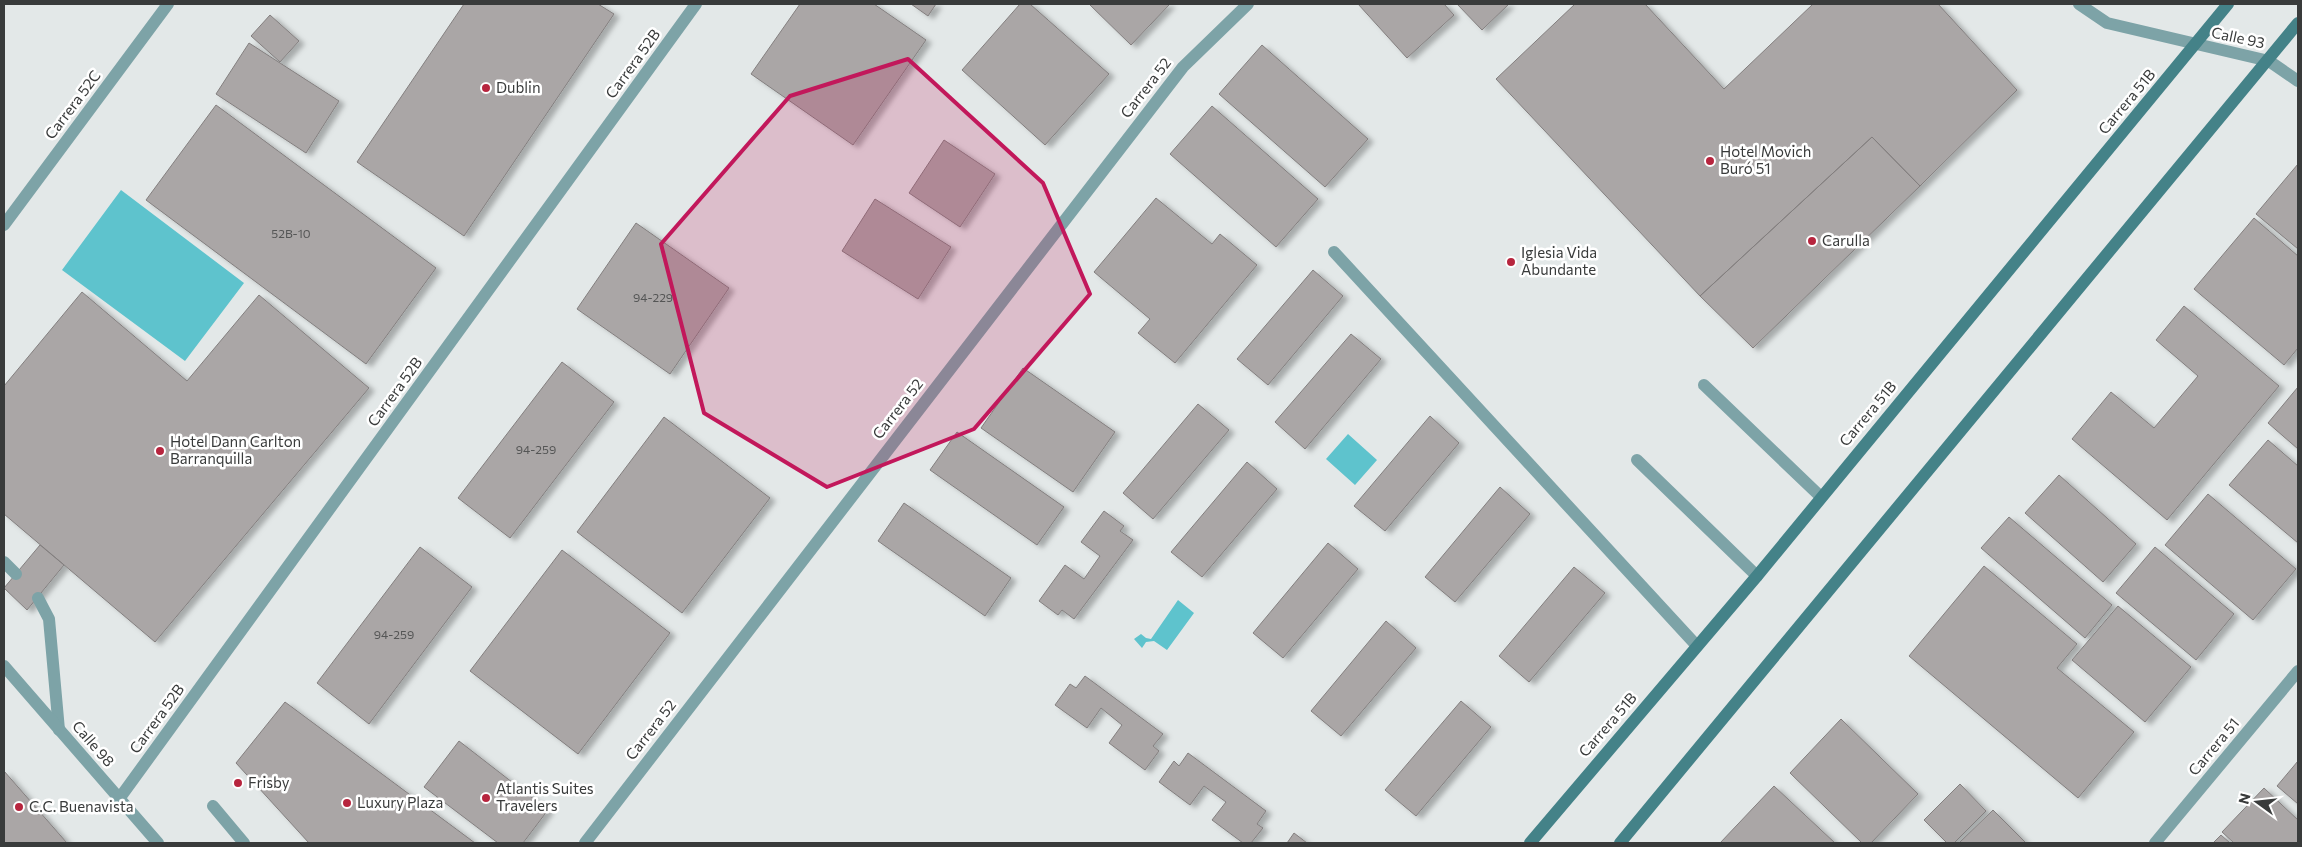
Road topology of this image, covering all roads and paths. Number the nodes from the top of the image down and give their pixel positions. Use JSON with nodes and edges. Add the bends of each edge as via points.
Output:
{"nodes":[{"id":1,"x":168,"y":4,"type":"edge"},
{"id":2,"x":696,"y":4,"type":"edge"},
{"id":3,"x":1248,"y":4,"type":"edge"},
{"id":4,"x":2079,"y":4,"type":"edge"},
{"id":5,"x":2228,"y":4,"type":"edge"},
{"id":6,"x":2298,"y":23,"type":"edge"},
{"id":7,"x":2195,"y":45,"type":"junction"},
{"id":8,"x":2269,"y":61,"type":"junction"},
{"id":9,"x":2298,"y":81,"type":"edge"},
{"id":10,"x":4,"y":225,"type":"edge"},
{"id":11,"x":1334,"y":252,"type":"dead end"},
{"id":12,"x":1704,"y":385,"type":"dead end"},
{"id":13,"x":1637,"y":460,"type":"dead end"},
{"id":14,"x":1821,"y":497,"type":"junction"},
{"id":15,"x":4,"y":562,"type":"edge"},
{"id":16,"x":16,"y":574,"type":"dead end"},
{"id":17,"x":1757,"y":576,"type":"junction"},
{"id":18,"x":38,"y":598,"type":"dead end"},
{"id":19,"x":1697,"y":646,"type":"junction"},
{"id":20,"x":4,"y":666,"type":"edge"},
{"id":21,"x":2298,"y":671,"type":"edge"},
{"id":22,"x":59,"y":730,"type":"junction"},
{"id":23,"x":119,"y":798,"type":"junction"},
{"id":24,"x":213,"y":806,"type":"dead end"},
{"id":25,"x":158,"y":843,"type":"edge"},
{"id":26,"x":244,"y":843,"type":"edge"},
{"id":27,"x":585,"y":843,"type":"edge"},
{"id":28,"x":1531,"y":843,"type":"edge"},
{"id":29,"x":1620,"y":843,"type":"edge"},
{"id":30,"x":2155,"y":843,"type":"edge"}],
"edges":[{"from":1,"to":10,"type":"street","name":"Carrera 52C"},
{"from":2,"to":23,"type":"street","name":"Carrera 52B"},
{"from":3,"to":27,"type":"street","name":"Carrera 52","via":[[1183,67]]},
{"from":4,"to":7,"type":"street","name":"Calle 93","via":[[2107,23]]},
{"from":5,"to":7,"type":"main road","name":"Carrera 51B"},
{"from":6,"to":8,"type":"main road"},
{"from":7,"to":8,"type":"street","name":"Calle 93"},
{"from":7,"to":14,"type":"main road","name":"Carrera 51B"},
{"from":8,"to":9,"type":"street","name":"Calle 93"},
{"from":8,"to":29,"type":"main road"},
{"from":11,"to":19,"type":"street"},
{"from":12,"to":14,"type":"street"},
{"from":13,"to":17,"type":"street"},
{"from":14,"to":17,"type":"main road","name":"Carrera 51B"},
{"from":15,"to":16,"type":"street"},
{"from":17,"to":19,"type":"main road","name":"Carrera 51B"},
{"from":18,"to":22,"type":"street","via":[[49,619]]},
{"from":19,"to":28,"type":"main road","name":"Carrera 51B"},
{"from":20,"to":22,"type":"street","name":"Calle 98"},
{"from":21,"to":30,"type":"street","name":"Carrera 51"},
{"from":22,"to":23,"type":"street","name":"Calle 98"},
{"from":23,"to":25,"type":"street","name":"Calle 98"},
{"from":24,"to":26,"type":"street"}]}
